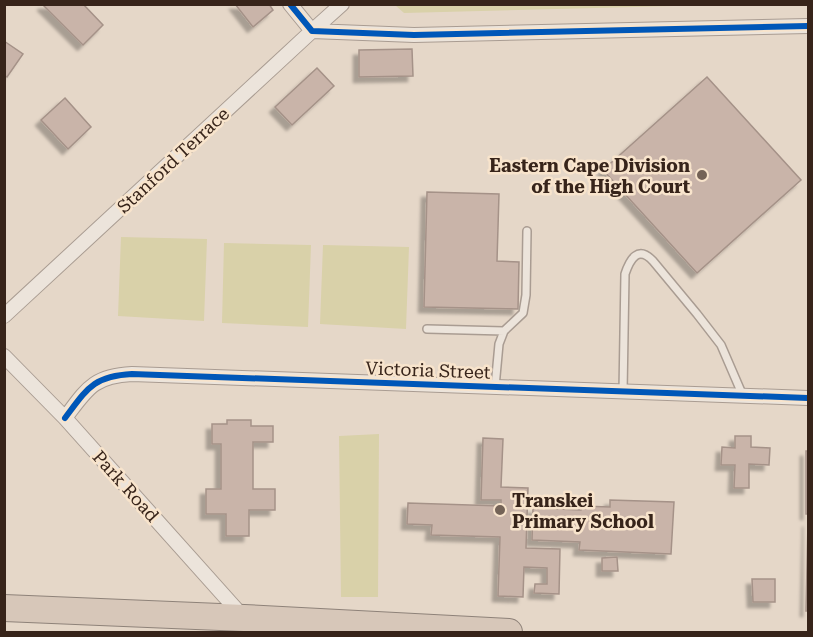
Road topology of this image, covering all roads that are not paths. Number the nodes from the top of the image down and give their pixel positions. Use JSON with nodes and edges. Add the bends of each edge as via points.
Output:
{"nodes":[{"id":1,"x":290,"y":4,"type":"edge"},
{"id":2,"x":342,"y":4,"type":"edge"},
{"id":3,"x":808,"y":26,"type":"edge"},
{"id":4,"x":312,"y":31,"type":"junction"},
{"id":5,"x":527,"y":231,"type":"dead end"},
{"id":6,"x":4,"y":316,"type":"edge"},
{"id":7,"x":427,"y":329,"type":"dead end"},
{"id":8,"x":504,"y":331,"type":"junction"},
{"id":9,"x":4,"y":356,"type":"edge"},
{"id":10,"x":495,"y":387,"type":"junction"},
{"id":11,"x":623,"y":392,"type":"junction"},
{"id":12,"x":743,"y":396,"type":"junction"},
{"id":13,"x":808,"y":398,"type":"edge"},
{"id":14,"x":65,"y":418,"type":"junction"},
{"id":15,"x":4,"y":608,"type":"edge"},
{"id":16,"x":244,"y":618,"type":"junction"},
{"id":17,"x":509,"y":633,"type":"edge"}],
"edges":[{"from":1,"to":4,"type":"street"},
{"from":2,"to":4,"type":"street","name":"Stanford Terrace"},
{"from":3,"to":4,"type":"street","via":[[414,35]]},
{"from":4,"to":6,"type":"street","name":"Stanford Terrace"},
{"from":5,"to":8,"type":"lane","via":[[523,313]]},
{"from":7,"to":8,"type":"lane"},
{"from":8,"to":10,"type":"lane"},
{"from":9,"to":14,"type":"street","name":"Park Road"},
{"from":10,"to":11,"type":"street","name":"Victoria Street"},
{"from":10,"to":14,"type":"street","name":"Victoria Street","via":[[116,375],[94,383]]},
{"from":11,"to":12,"type":"street","name":"Victoria Street"},
{"from":11,"to":12,"type":"lane","via":[[625,274],[634,256],[640,254],[653,261],[721,345]]},
{"from":12,"to":13,"type":"street","name":"Victoria Street"},
{"from":14,"to":16,"type":"street","name":"Park Road"},
{"from":15,"to":16,"type":"highway"},
{"from":16,"to":17,"type":"highway"}]}
